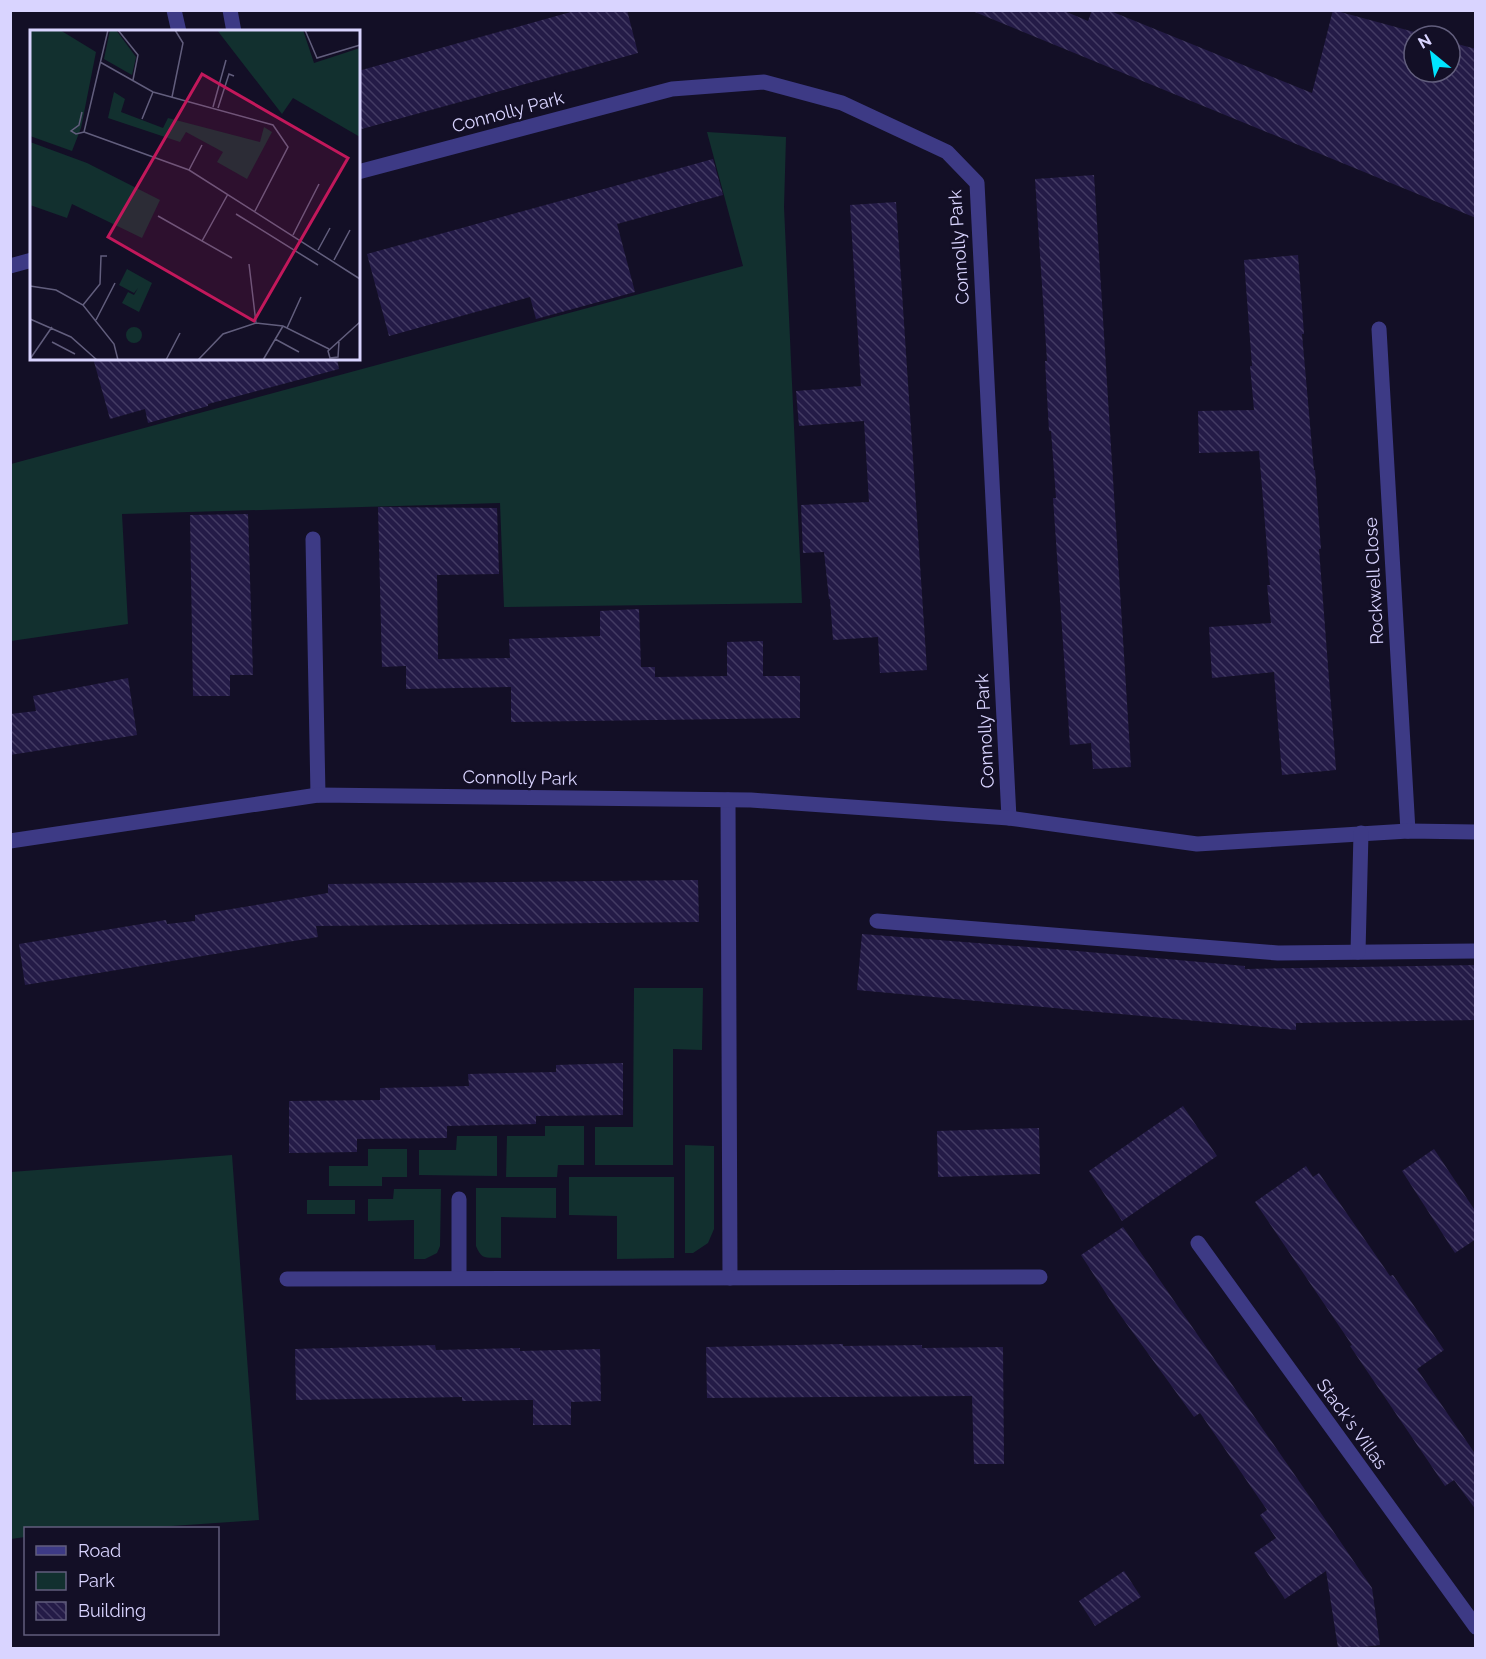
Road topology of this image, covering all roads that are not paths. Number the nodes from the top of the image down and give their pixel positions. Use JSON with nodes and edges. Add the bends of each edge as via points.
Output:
{"nodes":[{"id":1,"x":174,"y":10,"type":"edge"},
{"id":2,"x":230,"y":10,"type":"edge"},
{"id":3,"x":179,"y":30,"type":"edge"},
{"id":4,"x":234,"y":30,"type":"edge"},
{"id":5,"x":360,"y":171,"type":"edge"},
{"id":6,"x":30,"y":261,"type":"edge"},
{"id":7,"x":10,"y":266,"type":"edge"},
{"id":8,"x":1380,"y":329,"type":"dead end"},
{"id":9,"x":313,"y":540,"type":"dead end"},
{"id":10,"x":318,"y":795,"type":"junction"},
{"id":11,"x":728,"y":800,"type":"junction"},
{"id":12,"x":1009,"y":818,"type":"junction"},
{"id":13,"x":1408,"y":831,"type":"junction"},
{"id":14,"x":1476,"y":832,"type":"edge"},
{"id":15,"x":1361,"y":834,"type":"junction"},
{"id":16,"x":10,"y":841,"type":"edge"},
{"id":17,"x":877,"y":921,"type":"dead end"},
{"id":18,"x":1476,"y":951,"type":"edge"},
{"id":19,"x":1358,"y":952,"type":"junction"},
{"id":20,"x":459,"y":1200,"type":"dead end"},
{"id":21,"x":1198,"y":1243,"type":"dead end"},
{"id":22,"x":1040,"y":1277,"type":"dead end"},
{"id":23,"x":459,"y":1278,"type":"junction"},
{"id":24,"x":730,"y":1278,"type":"junction"},
{"id":25,"x":287,"y":1279,"type":"dead end"},
{"id":26,"x":1476,"y":1627,"type":"edge"}],
"edges":[{"from":1,"to":3,"type":"street"},
{"from":2,"to":4,"type":"street"},
{"from":5,"to":12,"type":"street","name":"Connolly Park","via":[[672,89],[764,82],[842,104],[947,152],[977,183]]},
{"from":6,"to":7,"type":"street"},
{"from":8,"to":13,"type":"street","name":"Rockwell Close"},
{"from":9,"to":10,"type":"street"},
{"from":10,"to":11,"type":"street","name":"Connolly Park"},
{"from":10,"to":16,"type":"street","name":"Connolly Park"},
{"from":11,"to":12,"type":"street","name":"Connolly Park"},
{"from":11,"to":24,"type":"street"},
{"from":12,"to":15,"type":"street","name":"Connolly Park","via":[[1197,844]]},
{"from":13,"to":14,"type":"street","name":"Connolly Park"},
{"from":13,"to":15,"type":"street","name":"Connolly Park"},
{"from":15,"to":19,"type":"street"},
{"from":17,"to":19,"type":"street","via":[[1278,953]]},
{"from":18,"to":19,"type":"street"},
{"from":20,"to":23,"type":"street"},
{"from":21,"to":26,"type":"street","name":"Stack's Villas"},
{"from":22,"to":24,"type":"street"},
{"from":23,"to":24,"type":"street"},
{"from":23,"to":25,"type":"street"}]}
